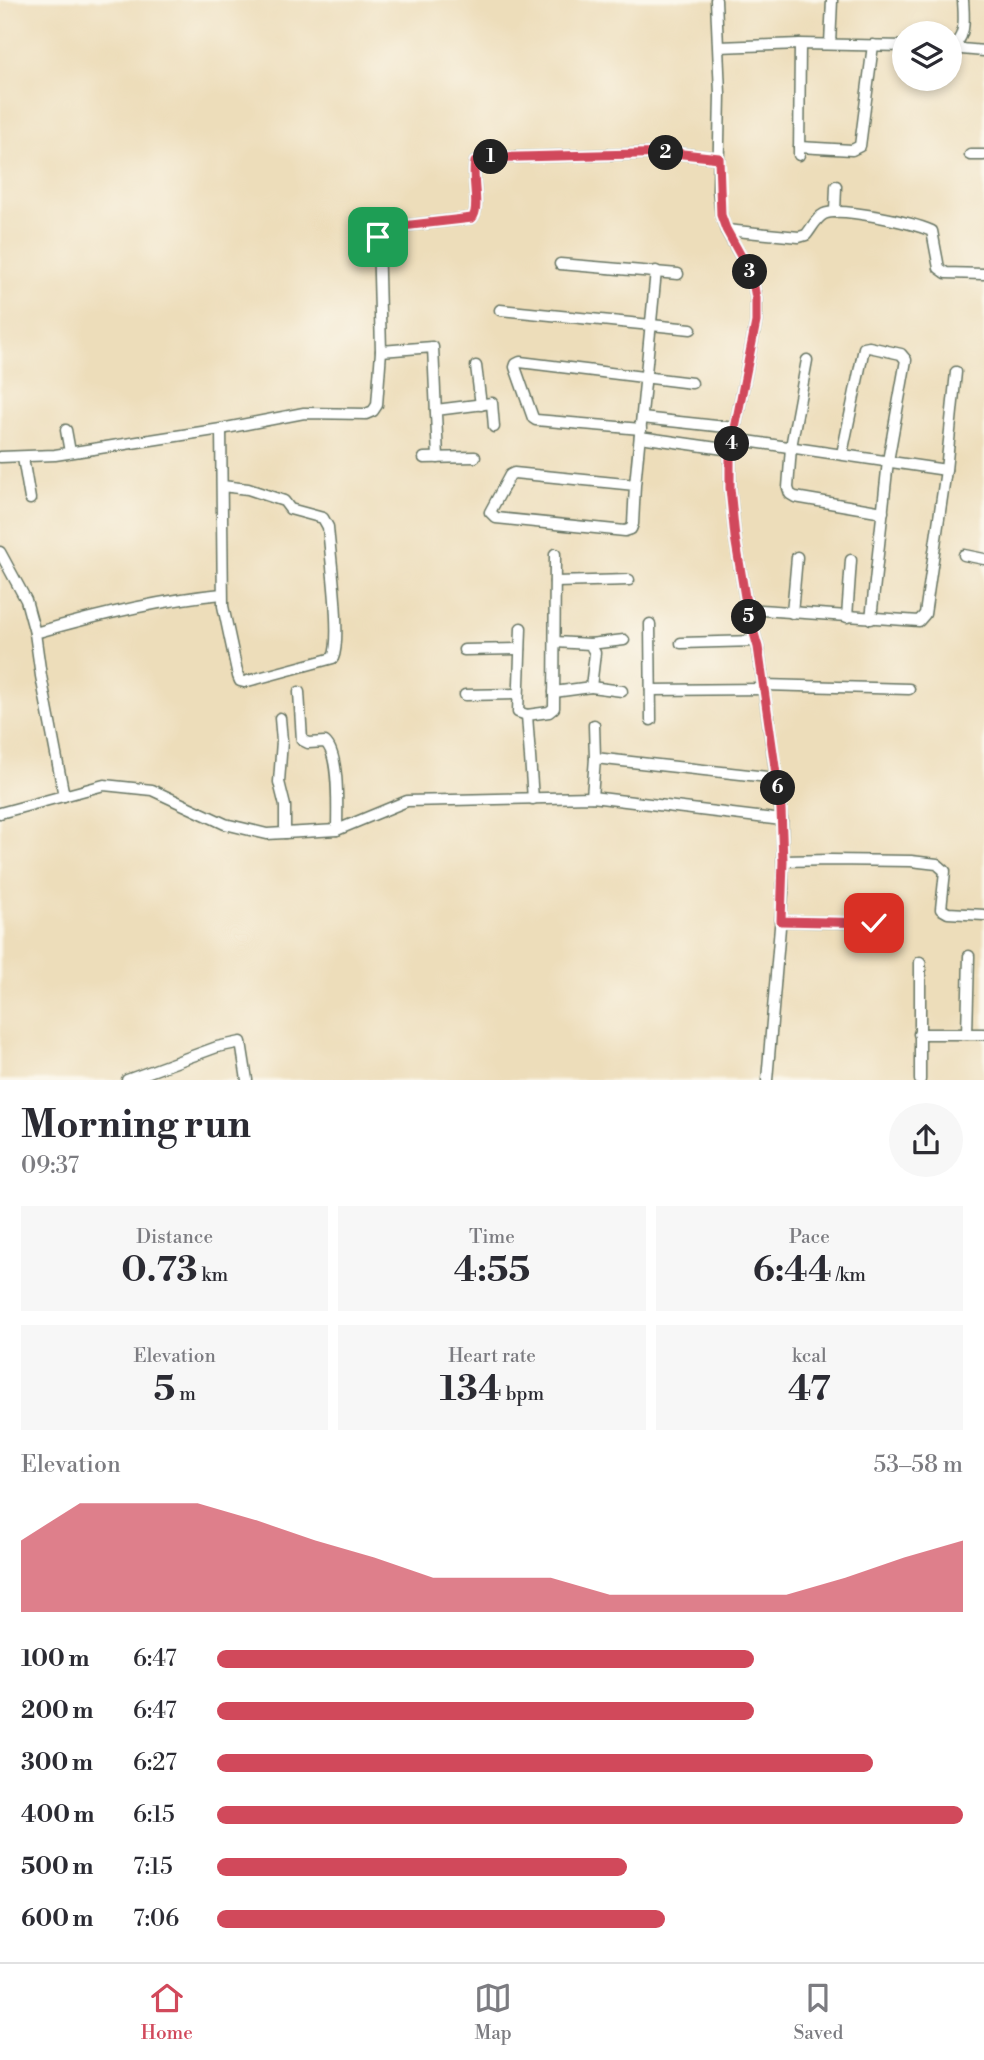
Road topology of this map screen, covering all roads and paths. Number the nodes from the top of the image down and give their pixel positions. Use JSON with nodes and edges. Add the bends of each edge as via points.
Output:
{"nodes":[{"id":1,"x":716,"y":0,"type":"edge"},
{"id":2,"x":832,"y":0,"type":"edge"},
{"id":3,"x":964,"y":0,"type":"edge"},
{"id":4,"x":962,"y":37,"type":"edge"},
{"id":5,"x":800,"y":44,"type":"junction"},
{"id":6,"x":830,"y":44,"type":"junction"},
{"id":7,"x":873,"y":45,"type":"junction"},
{"id":8,"x":892,"y":46,"type":"edge"},
{"id":9,"x":719,"y":47,"type":"junction"},
{"id":10,"x":962,"y":49,"type":"edge"},
{"id":11,"x":984,"y":51,"type":"edge"},
{"id":12,"x":970,"y":155,"type":"dead end"},
{"id":13,"x":984,"y":156,"type":"edge"},
{"id":14,"x":719,"y":158,"type":"junction"},
{"id":15,"x":836,"y":186,"type":"dead end"},
{"id":16,"x":835,"y":212,"type":"junction"},
{"id":17,"x":726,"y":229,"type":"junction"},
{"id":18,"x":559,"y":264,"type":"dead end"},
{"id":19,"x":656,"y":271,"type":"junction"},
{"id":20,"x":678,"y":274,"type":"dead end"},
{"id":21,"x":984,"y":274,"type":"edge"},
{"id":22,"x":500,"y":310,"type":"dead end"},
{"id":23,"x":651,"y":325,"type":"junction"},
{"id":24,"x":691,"y":329,"type":"dead end"},
{"id":25,"x":381,"y":351,"type":"junction"},
{"id":26,"x":807,"y":360,"type":"dead end"},
{"id":27,"x":476,"y":366,"type":"dead end"},
{"id":28,"x":956,"y":372,"type":"dead end"},
{"id":29,"x":646,"y":378,"type":"junction"},
{"id":30,"x":692,"y":383,"type":"dead end"},
{"id":31,"x":481,"y":405,"type":"junction"},
{"id":32,"x":436,"y":410,"type":"junction"},
{"id":33,"x":494,"y":427,"type":"dead end"},
{"id":34,"x":641,"y":428,"type":"junction"},
{"id":35,"x":221,"y":429,"type":"junction"},
{"id":36,"x":66,"y":430,"type":"dead end"},
{"id":37,"x":733,"y":439,"type":"junction"},
{"id":38,"x":791,"y":446,"type":"junction"},
{"id":39,"x":70,"y":452,"type":"junction"},
{"id":40,"x":842,"y":454,"type":"junction"},
{"id":41,"x":0,"y":457,"type":"edge"},
{"id":42,"x":475,"y":457,"type":"dead end"},
{"id":43,"x":23,"y":458,"type":"junction"},
{"id":44,"x":424,"y":458,"type":"dead end"},
{"id":45,"x":438,"y":458,"type":"junction"},
{"id":46,"x":888,"y":461,"type":"junction"},
{"id":47,"x":946,"y":470,"type":"junction"},
{"id":48,"x":635,"y":485,"type":"junction"},
{"id":49,"x":222,"y":486,"type":"junction"},
{"id":50,"x":30,"y":499,"type":"dead end"},
{"id":51,"x":883,"y":512,"type":"junction"},
{"id":52,"x":0,"y":552,"type":"edge"},
{"id":53,"x":555,"y":554,"type":"dead end"},
{"id":54,"x":964,"y":555,"type":"dead end"},
{"id":55,"x":797,"y":557,"type":"dead end"},
{"id":56,"x":984,"y":559,"type":"edge"},
{"id":57,"x":851,"y":561,"type":"dead end"},
{"id":58,"x":629,"y":580,"type":"dead end"},
{"id":59,"x":555,"y":582,"type":"junction"},
{"id":60,"x":222,"y":594,"type":"junction"},
{"id":61,"x":747,"y":609,"type":"junction"},
{"id":62,"x":792,"y":612,"type":"junction"},
{"id":63,"x":846,"y":617,"type":"junction"},
{"id":64,"x":871,"y":619,"type":"junction"},
{"id":65,"x":650,"y":624,"type":"dead end"},
{"id":66,"x":521,"y":628,"type":"dead end"},
{"id":67,"x":35,"y":633,"type":"junction"},
{"id":68,"x":624,"y":640,"type":"dead end"},
{"id":69,"x":756,"y":641,"type":"junction"},
{"id":70,"x":555,"y":642,"type":"junction"},
{"id":71,"x":681,"y":643,"type":"dead end"},
{"id":72,"x":590,"y":644,"type":"junction"},
{"id":73,"x":520,"y":649,"type":"junction"},
{"id":74,"x":464,"y":650,"type":"dead end"},
{"id":75,"x":592,"y":687,"type":"junction"},
{"id":76,"x":764,"y":687,"type":"junction"},
{"id":77,"x":909,"y":688,"type":"dead end"},
{"id":78,"x":650,"y":690,"type":"junction"},
{"id":79,"x":622,"y":691,"type":"dead end"},
{"id":80,"x":299,"y":692,"type":"dead end"},
{"id":81,"x":554,"y":692,"type":"junction"},
{"id":82,"x":518,"y":694,"type":"junction"},
{"id":83,"x":465,"y":695,"type":"dead end"},
{"id":84,"x":527,"y":715,"type":"junction"},
{"id":85,"x":280,"y":718,"type":"dead end"},
{"id":86,"x":651,"y":720,"type":"dead end"},
{"id":87,"x":594,"y":725,"type":"dead end"},
{"id":88,"x":595,"y":758,"type":"junction"},
{"id":89,"x":776,"y":778,"type":"junction"},
{"id":90,"x":64,"y":796,"type":"junction"},
{"id":91,"x":592,"y":797,"type":"junction"},
{"id":92,"x":533,"y":799,"type":"junction"},
{"id":93,"x":0,"y":813,"type":"edge"},
{"id":94,"x":782,"y":820,"type":"junction"},
{"id":95,"x":337,"y":830,"type":"junction"},
{"id":96,"x":285,"y":833,"type":"junction"},
{"id":97,"x":783,"y":861,"type":"junction"},
{"id":98,"x":984,"y":915,"type":"edge"},
{"id":99,"x":781,"y":921,"type":"junction"},
{"id":100,"x":893,"y":924,"type":"dead end"},
{"id":101,"x":969,"y":956,"type":"dead end"},
{"id":102,"x":920,"y":962,"type":"dead end"},
{"id":103,"x":919,"y":1034,"type":"junction"},
{"id":104,"x":967,"y":1034,"type":"junction"},
{"id":105,"x":984,"y":1034,"type":"edge"},
{"id":106,"x":127,"y":1080,"type":"edge"},
{"id":107,"x":247,"y":1080,"type":"edge"},
{"id":108,"x":767,"y":1080,"type":"edge"},
{"id":109,"x":920,"y":1080,"type":"edge"}],
"edges":[{"from":1,"to":9,"type":"street"},
{"from":2,"to":6,"type":"street"},
{"from":3,"to":4,"type":"street"},
{"from":5,"to":6,"type":"street"},
{"from":5,"to":7,"type":"street","via":[[799,151],[860,146]]},
{"from":5,"to":9,"type":"street"},
{"from":6,"to":7,"type":"street"},
{"from":7,"to":8,"type":"street"},
{"from":9,"to":14,"type":"street"},
{"from":10,"to":11,"type":"street"},
{"from":12,"to":13,"type":"street"},
{"from":14,"to":17,"type":"street","via":[[721,215]]},
{"from":14,"to":25,"type":"street","via":[[674,153],[481,158],[472,173],[477,208],[472,218],[380,231]]},
{"from":15,"to":16,"type":"street"},
{"from":16,"to":17,"type":"street","via":[[818,217],[806,235],[799,237]]},
{"from":16,"to":21,"type":"street","via":[[932,231],[939,268],[946,273]]},
{"from":17,"to":37,"type":"street","via":[[752,276],[756,298],[756,322]]},
{"from":18,"to":19,"type":"street"},
{"from":19,"to":20,"type":"street"},
{"from":19,"to":23,"type":"street"},
{"from":22,"to":23,"type":"street"},
{"from":23,"to":24,"type":"street"},
{"from":23,"to":29,"type":"street"},
{"from":25,"to":32,"type":"street","via":[[433,347]]},
{"from":25,"to":35,"type":"street","via":[[373,411],[304,412]]},
{"from":26,"to":38,"type":"street"},
{"from":27,"to":31,"type":"street"},
{"from":28,"to":47,"type":"street"},
{"from":29,"to":30,"type":"street"},
{"from":29,"to":34,"type":"street"},
{"from":29,"to":34,"type":"street","via":[[520,362],[515,367],[536,420]]},
{"from":31,"to":32,"type":"street"},
{"from":31,"to":33,"type":"street","via":[[492,403]]},
{"from":32,"to":45,"type":"street"},
{"from":34,"to":37,"type":"street"},
{"from":34,"to":37,"type":"street"},
{"from":34,"to":48,"type":"street"},
{"from":35,"to":39,"type":"street"},
{"from":35,"to":49,"type":"street"},
{"from":36,"to":39,"type":"street"},
{"from":37,"to":38,"type":"street"},
{"from":37,"to":61,"type":"street","via":[[730,488]]},
{"from":38,"to":40,"type":"street"},
{"from":38,"to":51,"type":"street","via":[[790,494]]},
{"from":39,"to":43,"type":"street"},
{"from":40,"to":46,"type":"street"},
{"from":40,"to":46,"type":"street","via":[[862,354],[870,347],[906,360]]},
{"from":41,"to":43,"type":"street"},
{"from":42,"to":45,"type":"street"},
{"from":43,"to":50,"type":"street"},
{"from":44,"to":45,"type":"street"},
{"from":46,"to":47,"type":"street"},
{"from":46,"to":51,"type":"street"},
{"from":47,"to":64,"type":"street","via":[[925,614],[919,621]]},
{"from":48,"to":48,"type":"street","via":[[633,524],[625,531],[496,518],[490,512],[514,473]]},
{"from":49,"to":60,"type":"street"},
{"from":49,"to":60,"type":"street","via":[[247,489],[323,518],[328,527],[337,649],[332,658],[240,681]]},
{"from":51,"to":64,"type":"street"},
{"from":52,"to":67,"type":"street","via":[[26,600]]},
{"from":53,"to":59,"type":"street"},
{"from":54,"to":56,"type":"street"},
{"from":55,"to":62,"type":"street"},
{"from":57,"to":63,"type":"street"},
{"from":58,"to":59,"type":"street"},
{"from":59,"to":70,"type":"street"},
{"from":60,"to":67,"type":"street","via":[[158,603]]},
{"from":61,"to":62,"type":"street"},
{"from":61,"to":69,"type":"street"},
{"from":62,"to":63,"type":"street"},
{"from":63,"to":64,"type":"street"},
{"from":65,"to":78,"type":"street"},
{"from":66,"to":73,"type":"street"},
{"from":67,"to":90,"type":"street"},
{"from":68,"to":72,"type":"street"},
{"from":69,"to":71,"type":"street"},
{"from":69,"to":76,"type":"street"},
{"from":70,"to":72,"type":"street"},
{"from":70,"to":81,"type":"street"},
{"from":72,"to":75,"type":"street","via":[[594,653]]},
{"from":73,"to":74,"type":"street"},
{"from":73,"to":82,"type":"street"},
{"from":75,"to":79,"type":"street"},
{"from":75,"to":81,"type":"street"},
{"from":76,"to":77,"type":"street"},
{"from":76,"to":78,"type":"street"},
{"from":76,"to":89,"type":"street"},
{"from":78,"to":86,"type":"street"},
{"from":80,"to":95,"type":"street","via":[[302,740],[330,745]]},
{"from":81,"to":84,"type":"street","via":[[553,711]]},
{"from":82,"to":83,"type":"street"},
{"from":82,"to":84,"type":"street","via":[[518,712]]},
{"from":84,"to":92,"type":"street"},
{"from":85,"to":96,"type":"street","via":[[279,782],[284,794]]},
{"from":87,"to":88,"type":"street"},
{"from":88,"to":89,"type":"street"},
{"from":88,"to":91,"type":"street"},
{"from":89,"to":94,"type":"street"},
{"from":90,"to":93,"type":"street"},
{"from":90,"to":96,"type":"street","via":[[104,785],[152,790],[225,824],[267,834]]},
{"from":91,"to":92,"type":"street"},
{"from":91,"to":94,"type":"street"},
{"from":92,"to":95,"type":"street","via":[[407,801]]},
{"from":94,"to":97,"type":"street"},
{"from":95,"to":96,"type":"street"},
{"from":97,"to":98,"type":"street","via":[[937,864],[945,871],[941,909],[948,914]]},
{"from":97,"to":99,"type":"street"},
{"from":99,"to":100,"type":"street"},
{"from":99,"to":108,"type":"street"},
{"from":101,"to":104,"type":"street"},
{"from":102,"to":103,"type":"street"},
{"from":103,"to":104,"type":"street"},
{"from":103,"to":109,"type":"street"},
{"from":104,"to":105,"type":"street"},
{"from":106,"to":107,"type":"street","via":[[217,1046],[240,1042]]}]}
